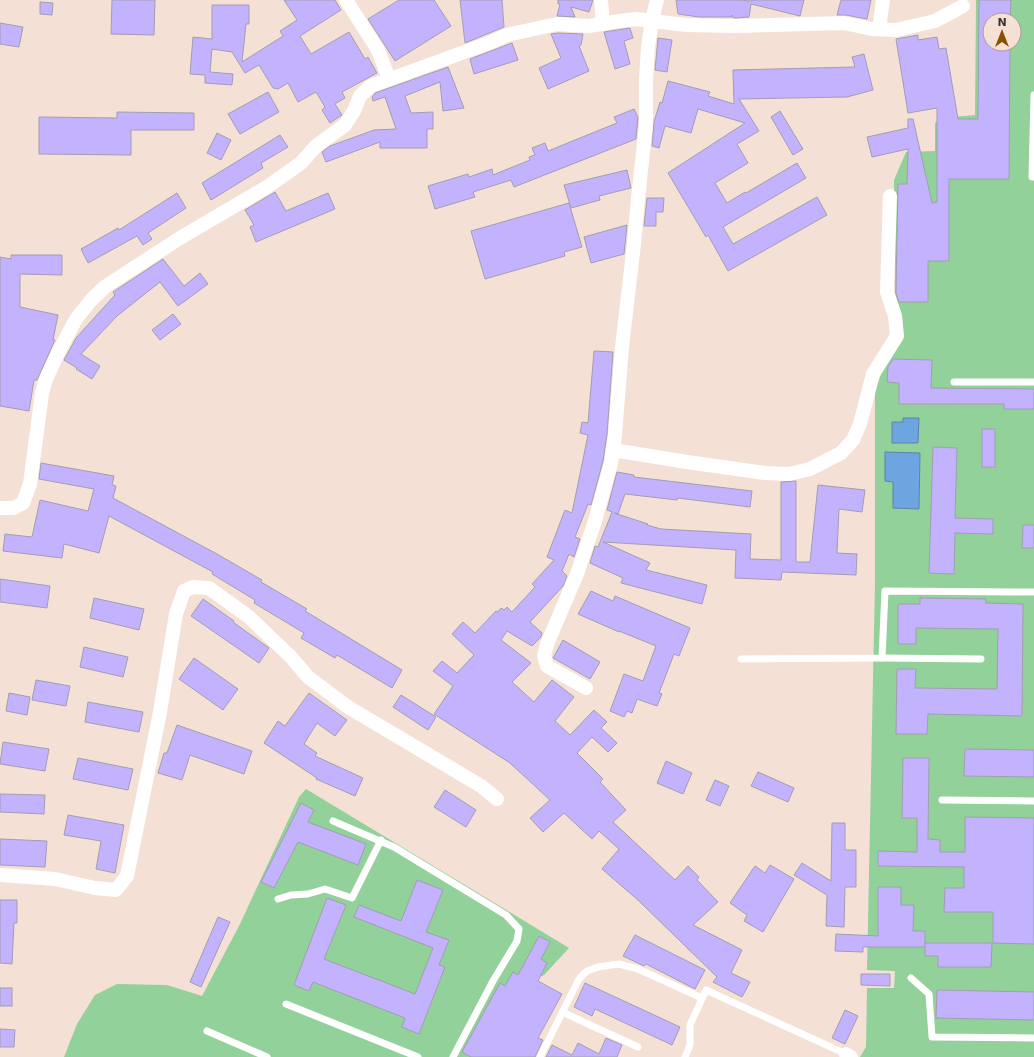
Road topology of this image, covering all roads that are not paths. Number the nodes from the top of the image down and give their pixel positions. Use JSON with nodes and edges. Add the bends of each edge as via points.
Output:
{"nodes":[{"id":1,"x":346,"y":0,"type":"edge"},
{"id":2,"x":602,"y":0,"type":"edge"},
{"id":3,"x":657,"y":0,"type":"edge"},
{"id":4,"x":883,"y":0,"type":"edge"},
{"id":5,"x":963,"y":6,"type":"dead end"},
{"id":6,"x":652,"y":20,"type":"junction"},
{"id":7,"x":603,"y":23,"type":"junction"},
{"id":8,"x":879,"y":29,"type":"junction"},
{"id":9,"x":389,"y":79,"type":"junction"},
{"id":10,"x":1034,"y":94,"type":"edge"},
{"id":11,"x":1034,"y":177,"type":"edge"},
{"id":12,"x":890,"y":196,"type":"dead end"},
{"id":13,"x":954,"y":382,"type":"dead end"},
{"id":14,"x":1034,"y":382,"type":"edge"},
{"id":15,"x":613,"y":450,"type":"junction"},
{"id":16,"x":0,"y":508,"type":"edge"},
{"id":17,"x":1034,"y":592,"type":"edge"},
{"id":18,"x":882,"y":658,"type":"junction"},
{"id":19,"x":740,"y":659,"type":"dead end"},
{"id":20,"x":981,"y":659,"type":"dead end"},
{"id":21,"x":586,"y":688,"type":"dead end"},
{"id":22,"x":497,"y":799,"type":"dead end"},
{"id":23,"x":942,"y":800,"type":"dead end"},
{"id":24,"x":1034,"y":801,"type":"edge"},
{"id":25,"x":333,"y":821,"type":"dead end"},
{"id":26,"x":381,"y":840,"type":"junction"},
{"id":27,"x":0,"y":875,"type":"edge"},
{"id":28,"x":278,"y":899,"type":"dead end"},
{"id":29,"x":911,"y":978,"type":"dead end"},
{"id":30,"x":702,"y":998,"type":"junction"},
{"id":31,"x":286,"y":1004,"type":"dead end"},
{"id":32,"x":562,"y":1012,"type":"junction"},
{"id":33,"x":207,"y":1031,"type":"dead end"},
{"id":34,"x":1034,"y":1038,"type":"edge"},
{"id":35,"x":638,"y":1047,"type":"dead end"},
{"id":36,"x":849,"y":1056,"type":"edge"},
{"id":37,"x":267,"y":1057,"type":"edge"},
{"id":38,"x":418,"y":1057,"type":"edge"},
{"id":39,"x":452,"y":1057,"type":"edge"},
{"id":40,"x":540,"y":1057,"type":"edge"},
{"id":41,"x":685,"y":1057,"type":"edge"}],
"edges":[{"from":1,"to":9,"type":"street","via":[[378,50]]},
{"from":2,"to":7,"type":"street"},
{"from":3,"to":6,"type":"street"},
{"from":4,"to":8,"type":"street"},
{"from":5,"to":8,"type":"street","via":[[935,21],[896,30]]},
{"from":6,"to":7,"type":"street"},
{"from":6,"to":8,"type":"street","via":[[693,26],[844,23]]},
{"from":6,"to":15,"type":"street","via":[[646,79],[646,125]]},
{"from":7,"to":9,"type":"street","via":[[590,26],[557,24],[507,35]]},
{"from":9,"to":16,"type":"street","via":[[370,86],[360,96],[345,124],[316,146],[301,163],[267,187],[180,238],[106,286],[92,299],[76,319],[46,379],[30,484],[23,503],[14,508]]},
{"from":10,"to":11,"type":"lane"},
{"from":12,"to":15,"type":"street","via":[[887,292],[895,316],[897,336],[873,374],[860,424],[853,440],[842,453],[810,469],[789,474],[742,470]]},
{"from":13,"to":14,"type":"lane"},
{"from":15,"to":21,"type":"street","via":[[595,521],[544,656],[547,666]]},
{"from":17,"to":18,"type":"lane","via":[[884,591]]},
{"from":18,"to":19,"type":"lane"},
{"from":18,"to":20,"type":"lane"},
{"from":22,"to":27,"type":"street","via":[[481,786],[348,707],[308,677],[249,616],[209,588],[193,587],[184,591],[176,614],[160,712],[127,876],[116,890],[55,879]]},
{"from":23,"to":24,"type":"lane"},
{"from":25,"to":26,"type":"lane"},
{"from":26,"to":28,"type":"lane","via":[[352,898],[325,889]]},
{"from":26,"to":39,"type":"lane","via":[[506,915],[519,928],[517,941]]},
{"from":29,"to":34,"type":"lane","via":[[929,994],[932,1037]]},
{"from":30,"to":32,"type":"lane","via":[[638,969],[619,964],[588,971],[579,979]]},
{"from":30,"to":36,"type":"lane","via":[[706,990]]},
{"from":30,"to":41,"type":"lane","via":[[690,1025],[690,1045]]},
{"from":31,"to":38,"type":"lane"},
{"from":32,"to":35,"type":"lane"},
{"from":32,"to":40,"type":"lane"},
{"from":33,"to":37,"type":"lane"}]}
